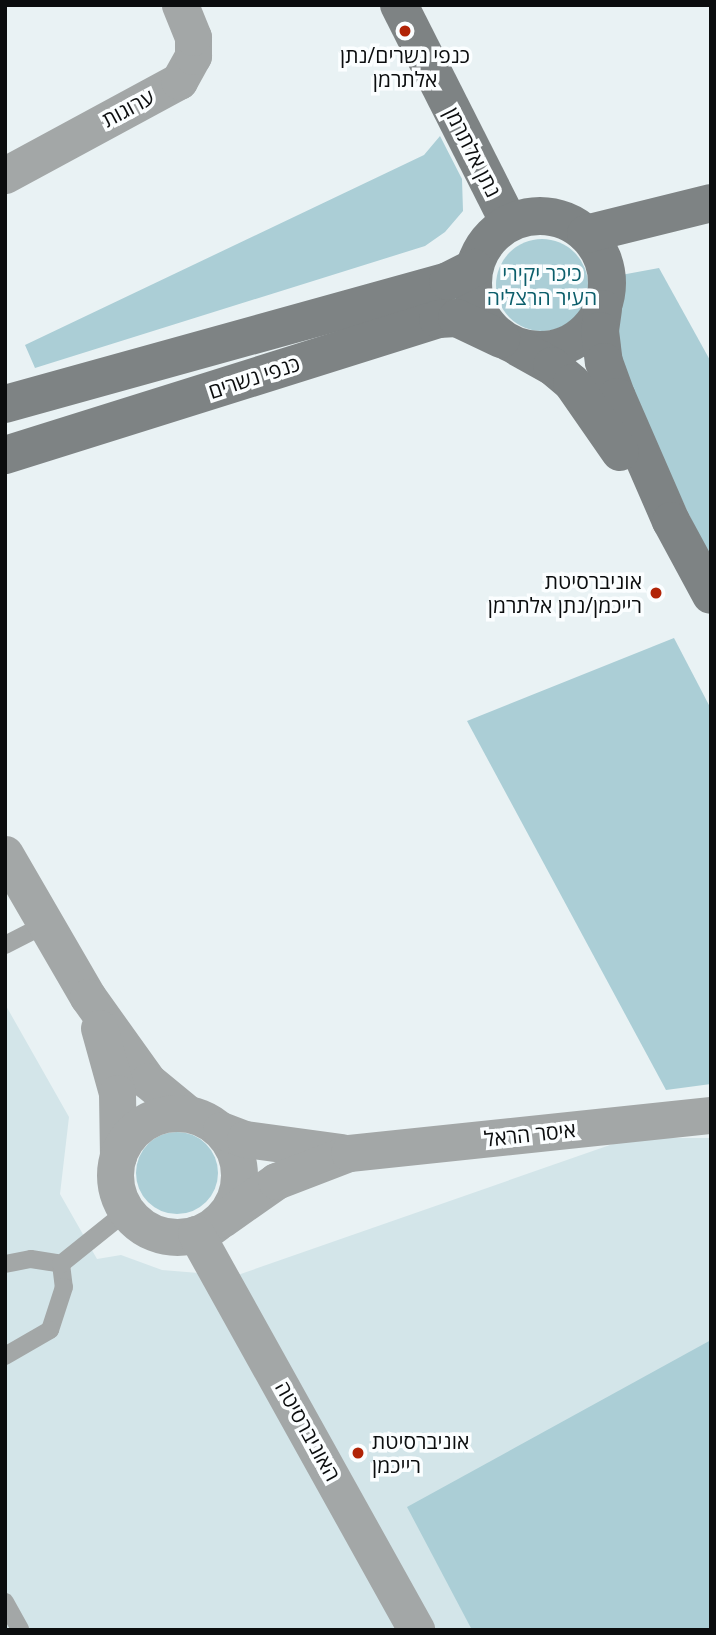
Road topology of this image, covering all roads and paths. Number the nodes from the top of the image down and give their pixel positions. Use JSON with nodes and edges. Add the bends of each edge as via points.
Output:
{"nodes":[{"id":1,"x":180,"y":5,"type":"edge"},
{"id":2,"x":399,"y":5,"type":"edge"},
{"id":3,"x":5,"y":175,"type":"edge"},
{"id":4,"x":711,"y":203,"type":"edge"},
{"id":5,"x":509,"y":223,"type":"junction"},
{"id":6,"x":586,"y":234,"type":"junction"},
{"id":7,"x":474,"y":268,"type":"junction"},
{"id":8,"x":603,"y":309,"type":"junction"},
{"id":9,"x":510,"y":343,"type":"junction"},
{"id":10,"x":5,"y":404,"type":"edge"},
{"id":11,"x":5,"y":455,"type":"edge"},
{"id":12,"x":671,"y":521,"type":"junction"},
{"id":13,"x":711,"y":595,"type":"edge"},
{"id":14,"x":5,"y":853,"type":"edge"},
{"id":15,"x":44,"y":925,"type":"junction"},
{"id":16,"x":5,"y":945,"type":"edge"},
{"id":17,"x":88,"y":997,"type":"junction"},
{"id":18,"x":187,"y":1113,"type":"junction"},
{"id":19,"x":711,"y":1115,"type":"edge"},
{"id":20,"x":221,"y":1130,"type":"junction"},
{"id":21,"x":349,"y":1153,"type":"junction"},
{"id":22,"x":118,"y":1156,"type":"junction"},
{"id":23,"x":127,"y":1211,"type":"junction"},
{"id":24,"x":209,"y":1226,"type":"junction"},
{"id":25,"x":5,"y":1264,"type":"edge"},
{"id":26,"x":61,"y":1264,"type":"junction"},
{"id":27,"x":5,"y":1356,"type":"edge"},
{"id":28,"x":5,"y":1602,"type":"edge"},
{"id":29,"x":20,"y":1629,"type":"edge"},
{"id":30,"x":416,"y":1630,"type":"edge"}],
"edges":[{"from":1,"to":3,"type":"street","name":"ערוגות","via":[[193,37],[192,56],[178,81]]},
{"from":2,"to":5,"type":"street","name":"נתן אלתרמן"},
{"from":4,"to":6,"type":"street"},
{"from":5,"to":6,"type":"street","via":[[549,216]]},
{"from":5,"to":7,"type":"street","via":[[493,234]]},
{"from":6,"to":8,"type":"street","via":[[605,265],[608,285]]},
{"from":7,"to":9,"type":"street","via":[[476,306]]},
{"from":7,"to":10,"type":"street","name":"כנפי נשרים","via":[[449,281]]},
{"from":8,"to":9,"type":"street","via":[[593,326],[566,346],[539,351]]},
{"from":8,"to":12,"type":"street","via":[[604,362]]},
{"from":9,"to":11,"type":"street","name":"כנפי נשרים","via":[[457,318],[438,318]]},
{"from":9,"to":12,"type":"street","via":[[572,383],[592,407],[645,495]]},
{"from":12,"to":13,"type":"street"},
{"from":14,"to":15,"type":"street"},
{"from":15,"to":16,"type":"lane"},
{"from":15,"to":17,"type":"street"},
{"from":17,"to":18,"type":"street","via":[[148,1081]]},
{"from":17,"to":22,"type":"street","via":[[117,1093]]},
{"from":18,"to":20,"type":"street"},
{"from":18,"to":22,"type":"street","via":[[164,1113],[140,1124]]},
{"from":19,"to":21,"type":"street","name":"איסר הראל"},
{"from":20,"to":21,"type":"street","name":"איסר הראל","via":[[244,1139]]},
{"from":20,"to":24,"type":"street","via":[[233,1147],[239,1175],[233,1203]]},
{"from":21,"to":24,"type":"street","name":"איסר הראל","via":[[276,1181]]},
{"from":22,"to":23,"type":"street","via":[[116,1184]]},
{"from":23,"to":24,"type":"street","via":[[158,1234]]},
{"from":23,"to":26,"type":"lane"},
{"from":24,"to":30,"type":"street","name":"האוניברסיטה"},
{"from":25,"to":26,"type":"lane","via":[[32,1259]]},
{"from":26,"to":27,"type":"lane","via":[[64,1287],[50,1331]]},
{"from":28,"to":29,"type":"lane"}]}
